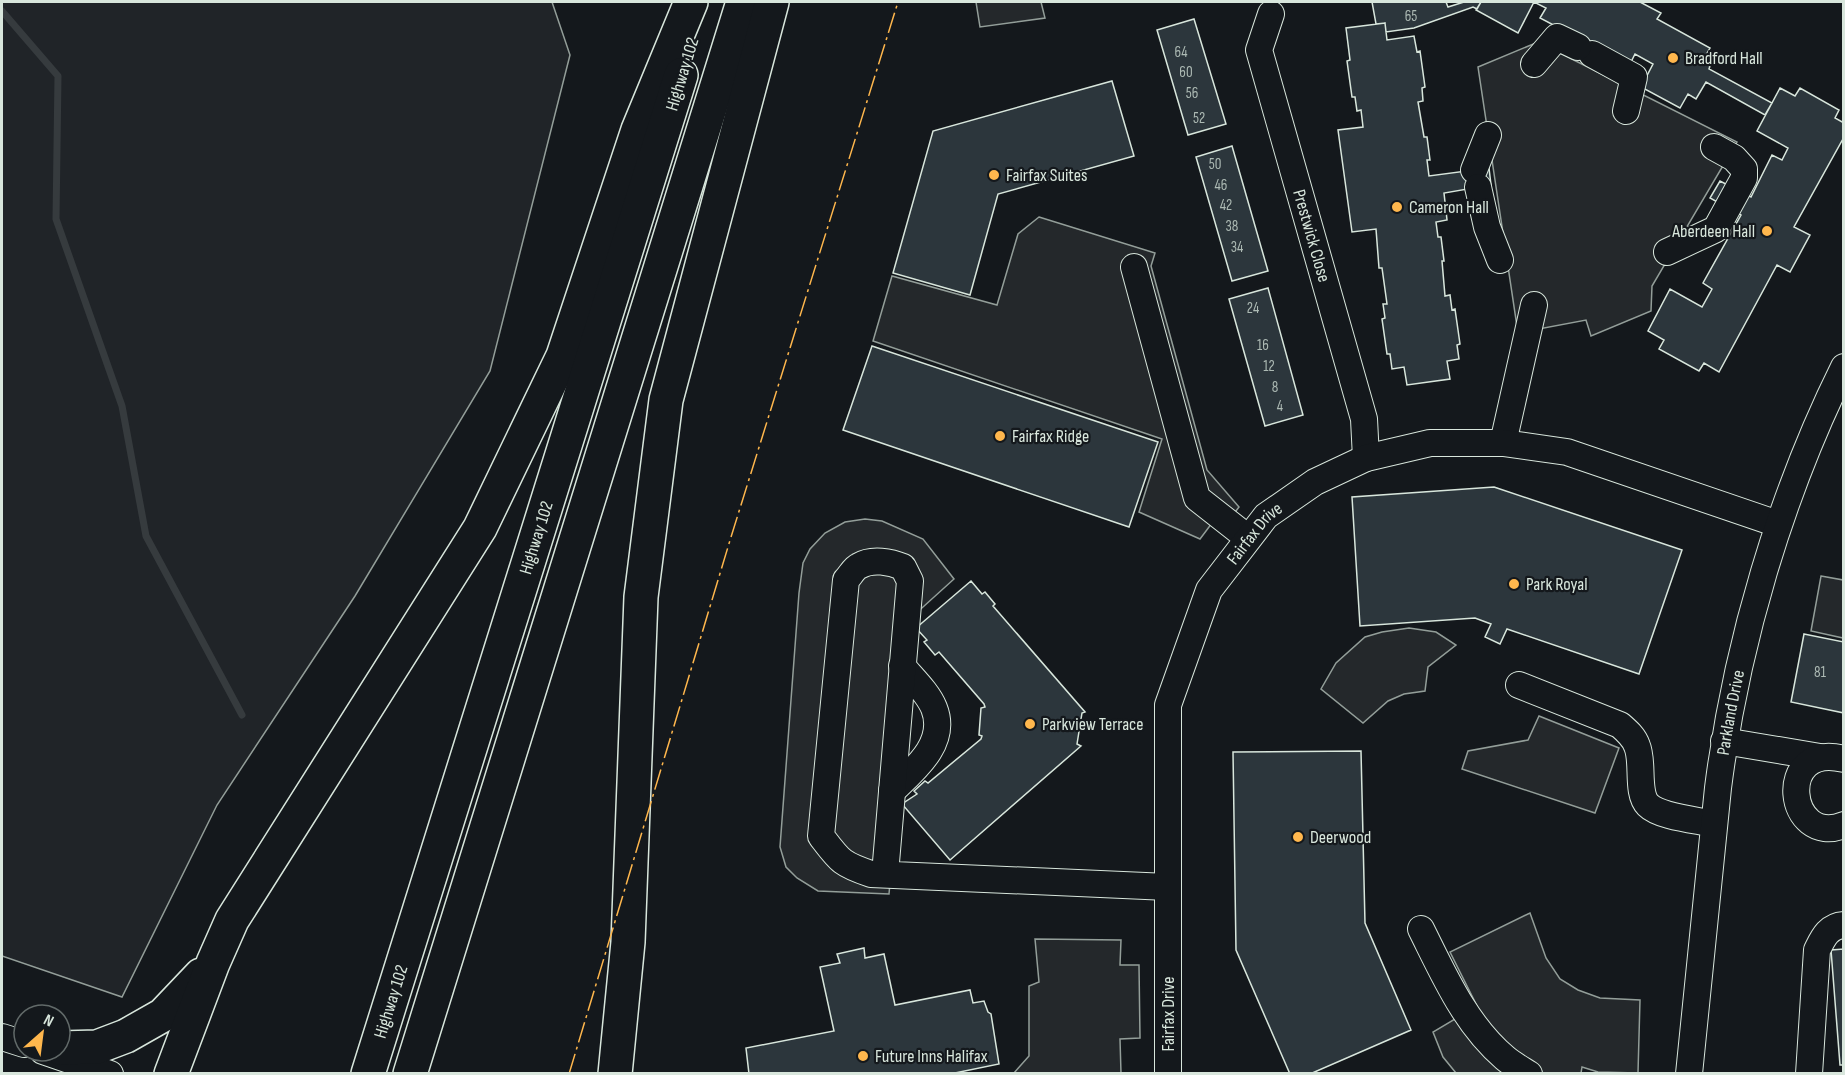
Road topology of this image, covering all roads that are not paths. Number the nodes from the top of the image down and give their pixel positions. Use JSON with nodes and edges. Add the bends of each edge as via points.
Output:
{"nodes":[{"id":1,"x":691,"y":2,"type":"edge"},
{"id":2,"x":704,"y":2,"type":"edge"},
{"id":3,"x":743,"y":2,"type":"edge"},
{"id":4,"x":772,"y":2,"type":"edge"},
{"id":5,"x":1271,"y":14,"type":"dead end"},
{"id":6,"x":1533,"y":64,"type":"dead end"},
{"id":7,"x":1626,"y":111,"type":"dead end"},
{"id":8,"x":1488,"y":135,"type":"dead end"},
{"id":9,"x":1714,"y":147,"type":"dead end"},
{"id":10,"x":1667,"y":252,"type":"dead end"},
{"id":11,"x":1500,"y":260,"type":"dead end"},
{"id":12,"x":1134,"y":267,"type":"dead end"},
{"id":13,"x":1534,"y":305,"type":"dead end"},
{"id":14,"x":1841,"y":377,"type":"edge"},
{"id":15,"x":1503,"y":443,"type":"junction"},
{"id":16,"x":1366,"y":458,"type":"junction"},
{"id":17,"x":1778,"y":524,"type":"junction"},
{"id":18,"x":1248,"y":538,"type":"junction"},
{"id":19,"x":902,"y":666,"type":"junction"},
{"id":20,"x":1519,"y":685,"type":"dead end"},
{"id":21,"x":1724,"y":741,"type":"junction"},
{"id":22,"x":1832,"y":758,"type":"edge"},
{"id":23,"x":892,"y":791,"type":"junction"},
{"id":24,"x":1714,"y":824,"type":"junction"},
{"id":25,"x":1844,"y":825,"type":"edge"},
{"id":26,"x":885,"y":874,"type":"junction"},
{"id":27,"x":1168,"y":887,"type":"junction"},
{"id":28,"x":1844,"y":925,"type":"edge"},
{"id":29,"x":1421,"y":929,"type":"dead end"},
{"id":30,"x":213,"y":963,"type":"junction"},
{"id":31,"x":72,"y":1048,"type":"edge"},
{"id":32,"x":72,"y":1061,"type":"edge"},
{"id":33,"x":110,"y":1074,"type":"edge"},
{"id":34,"x":171,"y":1074,"type":"edge"},
{"id":35,"x":368,"y":1074,"type":"edge"},
{"id":36,"x":410,"y":1074,"type":"edge"},
{"id":37,"x":615,"y":1074,"type":"edge"},
{"id":38,"x":1168,"y":1074,"type":"edge"},
{"id":39,"x":1529,"y":1074,"type":"edge"},
{"id":40,"x":1689,"y":1074,"type":"edge"},
{"id":41,"x":1809,"y":1074,"type":"edge"}],
"edges":[{"from":1,"to":30,"type":"highway","via":[[638,130],[563,356],[480,528],[232,920]]},
{"from":2,"to":35,"type":"highway","name":"Highway 102"},
{"from":3,"to":36,"type":"highway","name":"Highway 102"},
{"from":4,"to":37,"type":"highway","via":[[666,400],[641,597],[628,942]]},
{"from":5,"to":16,"type":"street","name":"Prestwick Close","via":[[1259,50],[1364,419]]},
{"from":6,"to":7,"type":"street","via":[[1557,37],[1585,51],[1634,77]]},
{"from":8,"to":11,"type":"street","via":[[1476,179],[1487,227]]},
{"from":9,"to":10,"type":"street","via":[[1734,158],[1744,169],[1744,178],[1716,229]]},
{"from":12,"to":18,"type":"street","via":[[1197,498]]},
{"from":13,"to":15,"type":"street"},
{"from":14,"to":17,"type":"street","name":"Parkland Drive"},
{"from":15,"to":16,"type":"street","name":"Fairfax Drive","via":[[1430,443]]},
{"from":15,"to":17,"type":"street","name":"Fairfax Drive","via":[[1567,452]]},
{"from":16,"to":18,"type":"street","name":"Fairfax Drive","via":[[1315,482],[1266,516]]},
{"from":17,"to":21,"type":"street","name":"Parkland Drive"},
{"from":18,"to":27,"type":"street","name":"Fairfax Drive","via":[[1209,590],[1168,705]]},
{"from":19,"to":23,"type":"street"},
{"from":19,"to":23,"type":"street","via":[[935,708],[936,725],[933,745]]},
{"from":19,"to":26,"type":"street","via":[[910,580],[903,567],[892,562],[860,565],[846,580],[821,836],[848,867]]},
{"from":20,"to":24,"type":"street","via":[[1620,725],[1633,736],[1638,749],[1642,796],[1648,806],[1669,815]]},
{"from":21,"to":22,"type":"street"},
{"from":21,"to":24,"type":"street","name":"Parkland Drive"},
{"from":22,"to":25,"type":"street","via":[[1803,769],[1797,779],[1796,801],[1808,820],[1828,828]]},
{"from":23,"to":26,"type":"street"},
{"from":24,"to":40,"type":"street","name":"Parkland Drive"},
{"from":26,"to":27,"type":"street"},
{"from":27,"to":38,"type":"street","name":"Fairfax Drive"},
{"from":28,"to":41,"type":"street","via":[[1824,935],[1817,950]]},
{"from":29,"to":39,"type":"street","via":[[1459,1003],[1506,1058]]},
{"from":30,"to":31,"type":"highway","via":[[154,1021],[97,1047]]},
{"from":30,"to":34,"type":"highway"},
{"from":32,"to":33,"type":"street"}]}
